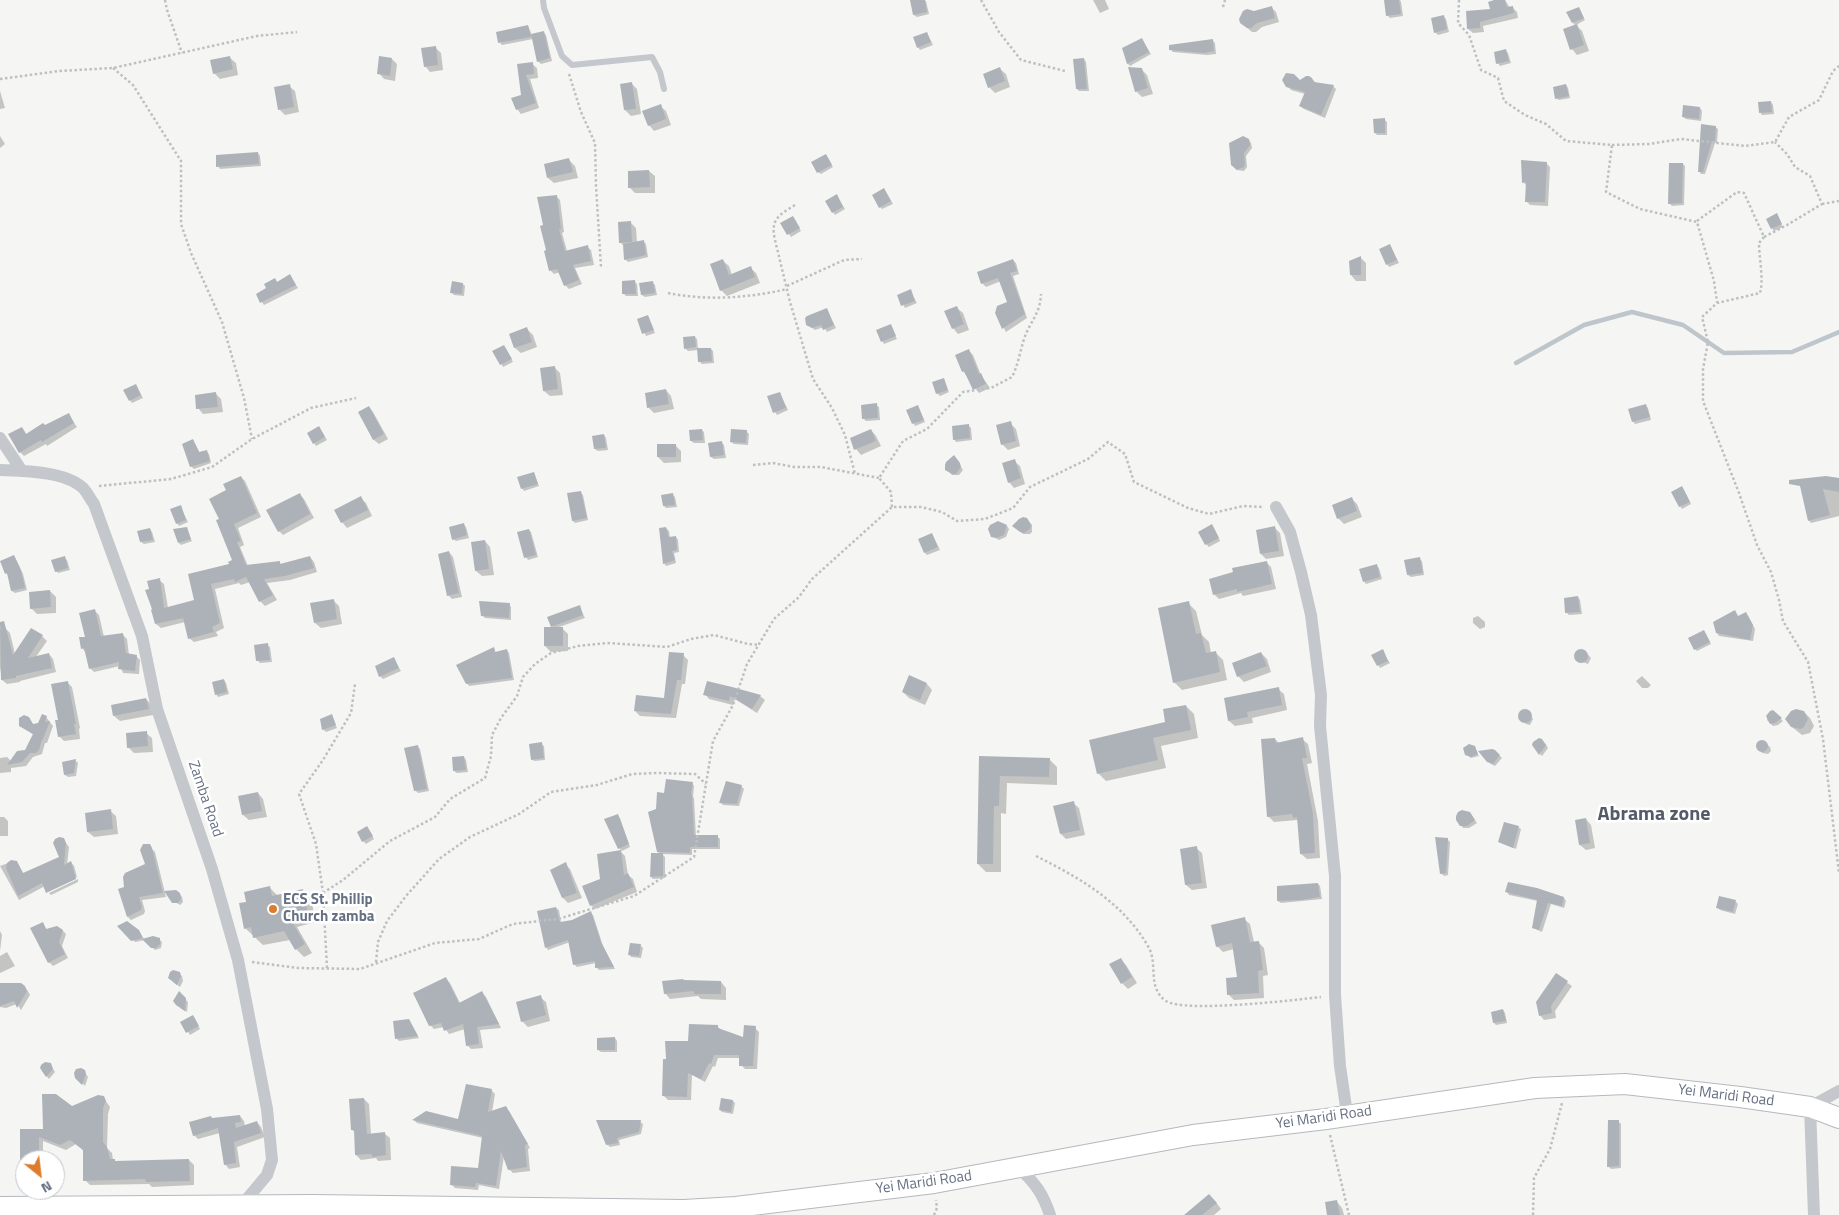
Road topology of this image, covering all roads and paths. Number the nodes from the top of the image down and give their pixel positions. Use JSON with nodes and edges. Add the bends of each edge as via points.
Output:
{"nodes":[{"id":1,"x":165,"y":0,"type":"edge"},
{"id":2,"x":543,"y":0,"type":"edge"},
{"id":3,"x":981,"y":0,"type":"edge"},
{"id":4,"x":1225,"y":0,"type":"edge"},
{"id":5,"x":1459,"y":0,"type":"edge"},
{"id":6,"x":1223,"y":7,"type":"dead end"},
{"id":7,"x":297,"y":32,"type":"dead end"},
{"id":8,"x":182,"y":54,"type":"junction"},
{"id":9,"x":564,"y":58,"type":"junction"},
{"id":10,"x":1839,"y":66,"type":"edge"},
{"id":11,"x":113,"y":68,"type":"junction"},
{"id":12,"x":1066,"y":71,"type":"dead end"},
{"id":13,"x":0,"y":78,"type":"edge"},
{"id":14,"x":664,"y":89,"type":"dead end"},
{"id":15,"x":1775,"y":142,"type":"junction"},
{"id":16,"x":1612,"y":145,"type":"junction"},
{"id":17,"x":1839,"y":200,"type":"edge"},
{"id":18,"x":1822,"y":204,"type":"junction"},
{"id":19,"x":795,"y":205,"type":"dead end"},
{"id":20,"x":1697,"y":222,"type":"junction"},
{"id":21,"x":1764,"y":237,"type":"junction"},
{"id":22,"x":862,"y":259,"type":"dead end"},
{"id":23,"x":601,"y":267,"type":"dead end"},
{"id":24,"x":787,"y":288,"type":"junction"},
{"id":25,"x":668,"y":293,"type":"dead end"},
{"id":26,"x":1040,"y":294,"type":"dead end"},
{"id":27,"x":1717,"y":302,"type":"junction"},
{"id":28,"x":356,"y":398,"type":"dead end"},
{"id":29,"x":0,"y":438,"type":"edge"},
{"id":30,"x":252,"y":440,"type":"junction"},
{"id":31,"x":753,"y":465,"type":"dead end"},
{"id":32,"x":0,"y":470,"type":"edge"},
{"id":33,"x":22,"y":471,"type":"junction"},
{"id":34,"x":855,"y":474,"type":"junction"},
{"id":35,"x":879,"y":478,"type":"junction"},
{"id":36,"x":82,"y":488,"type":"junction"},
{"id":37,"x":892,"y":507,"type":"junction"},
{"id":38,"x":1276,"y":508,"type":"joint"},
{"id":39,"x":759,"y":645,"type":"junction"},
{"id":40,"x":355,"y":684,"type":"dead end"},
{"id":41,"x":706,"y":784,"type":"junction"},
{"id":42,"x":1036,"y":856,"type":"dead end"},
{"id":43,"x":1839,"y":873,"type":"edge"},
{"id":44,"x":323,"y":893,"type":"junction"},
{"id":45,"x":238,"y":960,"type":"junction"},
{"id":46,"x":376,"y":962,"type":"junction"},
{"id":47,"x":327,"y":968,"type":"junction"},
{"id":48,"x":1335,"y":995,"type":"junction"},
{"id":49,"x":1566,"y":1086,"type":"junction"},
{"id":50,"x":1839,"y":1091,"type":"edge"},
{"id":51,"x":1810,"y":1107,"type":"junction"},
{"id":52,"x":1347,"y":1114,"type":"junction"},
{"id":53,"x":1839,"y":1118,"type":"edge"},
{"id":54,"x":1326,"y":1119,"type":"junction"},
{"id":55,"x":1019,"y":1168,"type":"junction"},
{"id":56,"x":241,"y":1206,"type":"junction"},
{"id":57,"x":0,"y":1207,"type":"edge"},
{"id":58,"x":1050,"y":1215,"type":"edge"},
{"id":59,"x":1349,"y":1215,"type":"edge"},
{"id":60,"x":1533,"y":1215,"type":"edge"},
{"id":61,"x":1814,"y":1215,"type":"edge"}],
"edges":[{"from":1,"to":8,"type":"path"},
{"from":2,"to":9,"type":"lane"},
{"from":3,"to":12,"type":"path","via":[[999,32],[1021,60]]},
{"from":4,"to":6,"type":"path"},
{"from":5,"to":16,"type":"path","via":[[1458,23],[1469,35],[1481,70],[1498,78],[1504,101],[1546,124],[1566,141]]},
{"from":7,"to":8,"type":"path","via":[[257,36]]},
{"from":8,"to":11,"type":"path"},
{"from":9,"to":14,"type":"lane","via":[[572,65],[652,57]]},
{"from":9,"to":23,"type":"path","via":[[581,112],[595,143]]},
{"from":10,"to":15,"type":"path","via":[[1833,71],[1820,100],[1789,117]]},
{"from":11,"to":13,"type":"path","via":[[59,70]]},
{"from":11,"to":30,"type":"path","via":[[133,85],[181,161],[181,224],[222,322],[244,398]]},
{"from":15,"to":16,"type":"path","via":[[1746,146],[1681,139]]},
{"from":15,"to":18,"type":"path","via":[[1795,167],[1810,176]]},
{"from":16,"to":20,"type":"path","via":[[1606,192],[1640,209]]},
{"from":17,"to":18,"type":"path"},
{"from":18,"to":21,"type":"path"},
{"from":19,"to":24,"type":"path","via":[[778,216],[773,231]]},
{"from":20,"to":21,"type":"path","via":[[1738,192],[1744,193]]},
{"from":20,"to":27,"type":"path"},
{"from":21,"to":27,"type":"path","via":[[1759,242],[1760,293]]},
{"from":22,"to":24,"type":"path","via":[[844,260]]},
{"from":24,"to":25,"type":"path","via":[[757,296],[689,297]]},
{"from":24,"to":34,"type":"path","via":[[813,379],[845,435]]},
{"from":26,"to":35,"type":"path","via":[[1040,306],[1025,337],[1012,377],[992,388],[964,392],[927,430],[903,441]]},
{"from":27,"to":43,"type":"path","via":[[1702,318],[1708,342],[1702,401],[1757,545],[1771,572],[1783,621],[1808,662],[1823,739]]},
{"from":28,"to":30,"type":"path","via":[[311,408]]},
{"from":29,"to":33,"type":"street"},
{"from":30,"to":36,"type":"path","via":[[212,467],[171,479]]},
{"from":31,"to":34,"type":"path","via":[[773,463],[821,467]]},
{"from":32,"to":33,"type":"street"},
{"from":33,"to":36,"type":"street","via":[[70,480]]},
{"from":34,"to":35,"type":"path"},
{"from":35,"to":37,"type":"path","via":[[891,492]]},
{"from":36,"to":45,"type":"street","name":"Zamba Road","via":[[94,504],[142,636],[157,709],[209,859]]},
{"from":37,"to":38,"type":"path","via":[[921,507],[957,520],[985,519],[1012,508],[1030,487],[1088,459],[1108,442],[1125,454],[1134,482],[1188,508],[1209,514],[1243,506]]},
{"from":37,"to":39,"type":"path","via":[[812,579],[799,597],[774,619]]},
{"from":38,"to":48,"type":"street","via":[[1290,532],[1312,615],[1335,876]]},
{"from":39,"to":41,"type":"path","via":[[747,664],[733,705],[712,741]]},
{"from":39,"to":44,"type":"path","via":[[714,635],[667,647],[607,642],[551,653],[523,677],[517,696],[492,734],[485,778],[450,799],[435,818],[390,840]]},
{"from":40,"to":44,"type":"path","via":[[351,712],[299,794],[316,844]]},
{"from":41,"to":46,"type":"path","via":[[694,857],[634,896],[558,919],[513,924],[479,939],[435,943]]},
{"from":41,"to":46,"type":"path","via":[[695,774],[632,774],[597,785],[551,792],[519,814],[470,837],[438,859],[387,921],[378,942]]},
{"from":42,"to":48,"type":"path","via":[[1096,890],[1135,925],[1151,950],[1155,987],[1166,1001],[1190,1006]]},
{"from":44,"to":47,"type":"path"},
{"from":45,"to":47,"type":"path","via":[[298,968]]},
{"from":45,"to":56,"type":"street","name":"Zamba Road","via":[[267,1109],[272,1160],[267,1174]]},
{"from":46,"to":47,"type":"path","via":[[360,969]]},
{"from":48,"to":52,"type":"street"},
{"from":49,"to":51,"type":"main road","name":"Yei Maridi Road","via":[[1625,1084]]},
{"from":49,"to":52,"type":"main road","name":"Yei Maridi Road"},
{"from":49,"to":60,"type":"path","via":[[1550,1149],[1534,1178]]},
{"from":50,"to":51,"type":"street"},
{"from":51,"to":53,"type":"main road","name":"Yei Maridi Road"},
{"from":51,"to":61,"type":"street"},
{"from":52,"to":54,"type":"main road","name":"Yei Maridi Road"},
{"from":54,"to":55,"type":"main road","name":"Yei Maridi Road","via":[[1193,1135]]},
{"from":54,"to":59,"type":"path"},
{"from":55,"to":56,"type":"main road","name":"Yei Maridi Road","via":[[906,1188],[684,1210]]},
{"from":55,"to":58,"type":"street","via":[[1034,1182]]},
{"from":56,"to":57,"type":"main road","name":"Yei Maridi Road"}]}
